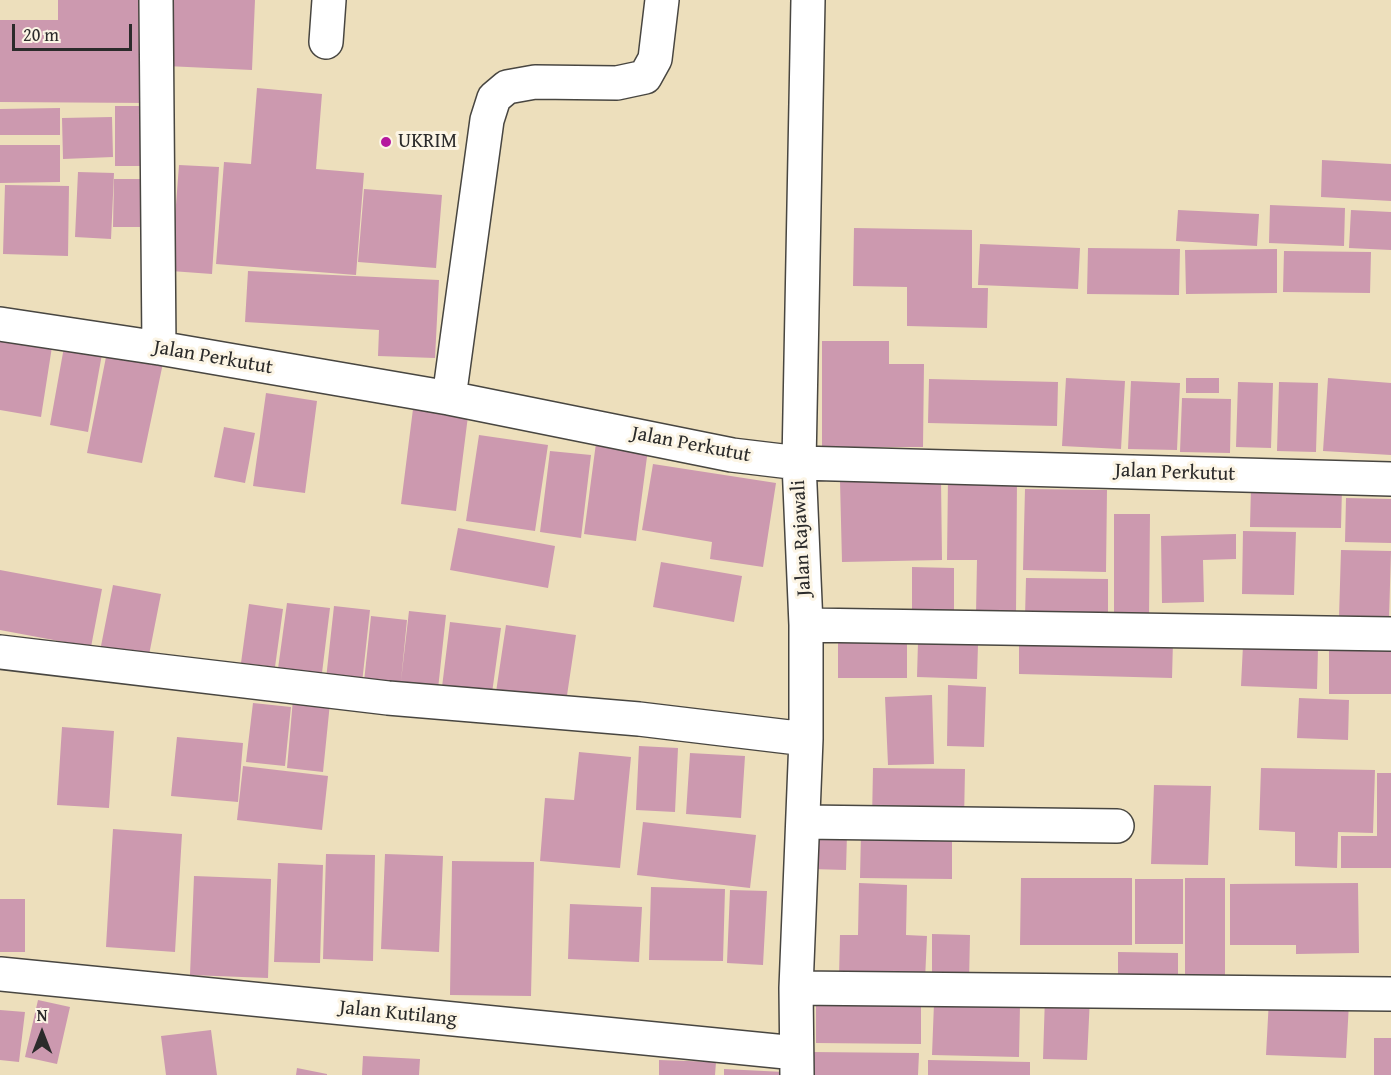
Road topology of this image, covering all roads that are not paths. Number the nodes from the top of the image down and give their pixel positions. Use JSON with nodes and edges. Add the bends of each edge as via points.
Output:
{"nodes":[{"id":1,"x":156,"y":0,"type":"edge"},
{"id":2,"x":329,"y":0,"type":"edge"},
{"id":3,"x":662,"y":0,"type":"edge"},
{"id":4,"x":808,"y":0,"type":"edge"},
{"id":5,"x":326,"y":42,"type":"dead end"},
{"id":6,"x":0,"y":324,"type":"edge"},
{"id":7,"x":159,"y":348,"type":"junction"},
{"id":8,"x":449,"y":398,"type":"junction"},
{"id":9,"x":798,"y":463,"type":"junction"},
{"id":10,"x":1391,"y":479,"type":"edge"},
{"id":11,"x":806,"y":626,"type":"junction"},
{"id":12,"x":1391,"y":634,"type":"edge"},
{"id":13,"x":0,"y":652,"type":"edge"},
{"id":14,"x":806,"y":738,"type":"junction"},
{"id":15,"x":803,"y":822,"type":"junction"},
{"id":16,"x":1118,"y":826,"type":"dead end"},
{"id":17,"x":0,"y":974,"type":"edge"},
{"id":18,"x":796,"y":988,"type":"junction"},
{"id":19,"x":1391,"y":994,"type":"edge"},
{"id":20,"x":796,"y":1064,"type":"edge"}],
"edges":[{"from":1,"to":7,"type":"street"},
{"from":2,"to":5,"type":"street"},
{"from":3,"to":8,"type":"street","via":[[655,59],[645,77],[618,83],[535,82],[507,87],[494,98],[487,120]]},
{"from":4,"to":9,"type":"street","name":"Jalan Rajawali"},
{"from":6,"to":7,"type":"street","name":"Jalan Perkutut"},
{"from":7,"to":8,"type":"street","name":"Jalan Perkutut"},
{"from":8,"to":9,"type":"street","name":"Jalan Perkutut","via":[[732,455]]},
{"from":9,"to":10,"type":"street","name":"Jalan Perkutut"},
{"from":9,"to":11,"type":"street","name":"Jalan Rajawali"},
{"from":11,"to":12,"type":"street"},
{"from":11,"to":14,"type":"street","name":"Jalan Rajawali"},
{"from":13,"to":14,"type":"street","via":[[388,698],[639,719]]},
{"from":14,"to":15,"type":"street","name":"Jalan Rajawali"},
{"from":15,"to":16,"type":"street"},
{"from":15,"to":18,"type":"street","name":"Jalan Rajawali"},
{"from":17,"to":20,"type":"street","name":"Jalan Kutilang"},
{"from":18,"to":19,"type":"street"},
{"from":18,"to":20,"type":"street","name":"Jalan Rajawali"}]}
